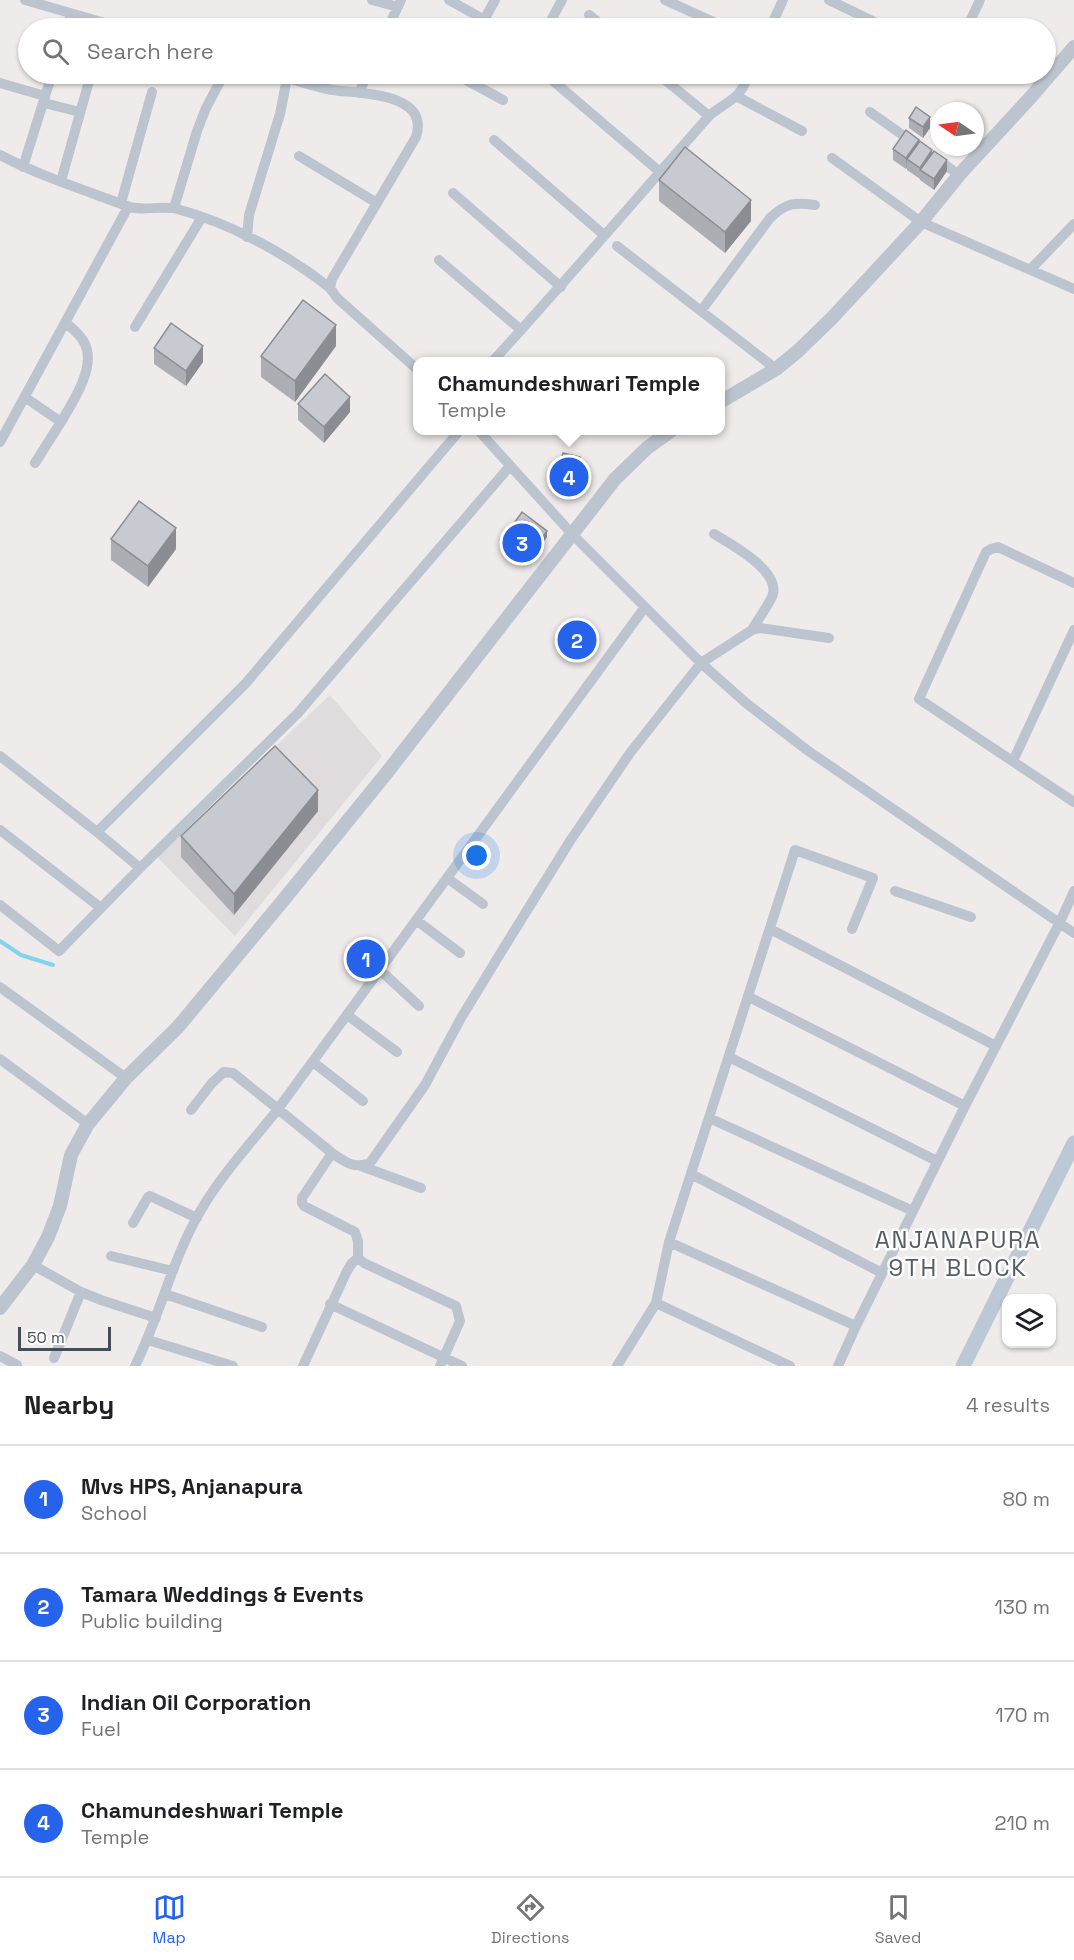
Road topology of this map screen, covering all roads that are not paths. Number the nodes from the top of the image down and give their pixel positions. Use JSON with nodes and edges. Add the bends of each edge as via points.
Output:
{"nodes":[{"id":1,"x":25,"y":0,"type":"edge"},
{"id":2,"x":372,"y":0,"type":"edge"},
{"id":3,"x":449,"y":0,"type":"edge"},
{"id":4,"x":495,"y":0,"type":"edge"},
{"id":5,"x":562,"y":0,"type":"edge"},
{"id":6,"x":665,"y":0,"type":"edge"},
{"id":7,"x":783,"y":0,"type":"edge"},
{"id":8,"x":829,"y":0,"type":"edge"},
{"id":9,"x":980,"y":0,"type":"edge"},
{"id":10,"x":56,"y":4,"type":"edge"},
{"id":11,"x":399,"y":4,"type":"edge"},
{"id":12,"x":71,"y":14,"type":"junction"},
{"id":13,"x":589,"y":15,"type":"dead end"},
{"id":14,"x":70,"y":18,"type":"edge"},
{"id":15,"x":86,"y":18,"type":"edge"},
{"id":16,"x":393,"y":18,"type":"edge"},
{"id":17,"x":480,"y":18,"type":"edge"},
{"id":18,"x":485,"y":18,"type":"edge"},
{"id":19,"x":552,"y":18,"type":"edge"},
{"id":20,"x":593,"y":18,"type":"edge"},
{"id":21,"x":705,"y":18,"type":"edge"},
{"id":22,"x":775,"y":18,"type":"edge"},
{"id":23,"x":866,"y":18,"type":"edge"},
{"id":24,"x":972,"y":18,"type":"edge"},
{"id":25,"x":1074,"y":47,"type":"edge"},
{"id":26,"x":1056,"y":68,"type":"edge"},
{"id":27,"x":0,"y":83,"type":"edge"},
{"id":28,"x":49,"y":84,"type":"edge"},
{"id":29,"x":88,"y":84,"type":"edge"},
{"id":30,"x":219,"y":84,"type":"edge"},
{"id":31,"x":286,"y":84,"type":"edge"},
{"id":32,"x":311,"y":84,"type":"edge"},
{"id":33,"x":363,"y":84,"type":"edge"},
{"id":34,"x":473,"y":84,"type":"edge"},
{"id":35,"x":557,"y":84,"type":"edge"},
{"id":36,"x":670,"y":84,"type":"edge"},
{"id":37,"x":744,"y":84,"type":"edge"},
{"id":38,"x":1042,"y":84,"type":"edge"},
{"id":39,"x":152,"y":92,"type":"dead end"},
{"id":40,"x":359,"y":93,"type":"junction"},
{"id":41,"x":736,"y":96,"type":"junction"},
{"id":42,"x":44,"y":99,"type":"junction"},
{"id":43,"x":503,"y":100,"type":"dead end"},
{"id":44,"x":80,"y":112,"type":"junction"},
{"id":45,"x":870,"y":112,"type":"dead end"},
{"id":46,"x":709,"y":116,"type":"junction"},
{"id":47,"x":802,"y":131,"type":"dead end"},
{"id":48,"x":494,"y":140,"type":"dead end"},
{"id":49,"x":0,"y":155,"type":"edge"},
{"id":50,"x":299,"y":156,"type":"dead end"},
{"id":51,"x":832,"y":158,"type":"dead end"},
{"id":52,"x":23,"y":167,"type":"junction"},
{"id":53,"x":660,"y":171,"type":"junction"},
{"id":54,"x":959,"y":175,"type":"junction"},
{"id":55,"x":61,"y":181,"type":"junction"},
{"id":56,"x":453,"y":193,"type":"dead end"},
{"id":57,"x":377,"y":203,"type":"junction"},
{"id":58,"x":125,"y":205,"type":"junction"},
{"id":59,"x":815,"y":205,"type":"dead end"},
{"id":60,"x":174,"y":208,"type":"junction"},
{"id":61,"x":202,"y":217,"type":"junction"},
{"id":62,"x":921,"y":222,"type":"junction"},
{"id":63,"x":1074,"y":224,"type":"edge"},
{"id":64,"x":604,"y":235,"type":"junction"},
{"id":65,"x":247,"y":237,"type":"junction"},
{"id":66,"x":617,"y":246,"type":"dead end"},
{"id":67,"x":439,"y":260,"type":"dead end"},
{"id":68,"x":1030,"y":270,"type":"junction"},
{"id":69,"x":561,"y":287,"type":"junction"},
{"id":70,"x":330,"y":288,"type":"junction"},
{"id":71,"x":1074,"y":290,"type":"edge"},
{"id":72,"x":701,"y":311,"type":"junction"},
{"id":73,"x":66,"y":323,"type":"junction"},
{"id":74,"x":135,"y":327,"type":"dead end"},
{"id":75,"x":521,"y":330,"type":"junction"},
{"id":76,"x":497,"y":357,"type":"edge"},
{"id":77,"x":413,"y":366,"type":"edge"},
{"id":78,"x":776,"y":369,"type":"junction"},
{"id":79,"x":26,"y":398,"type":"junction"},
{"id":80,"x":725,"y":399,"type":"edge"},
{"id":81,"x":61,"y":422,"type":"junction"},
{"id":82,"x":456,"y":435,"type":"edge"},
{"id":83,"x":482,"y":435,"type":"edge"},
{"id":84,"x":665,"y":435,"type":"edge"},
{"id":85,"x":0,"y":442,"type":"edge"},
{"id":86,"x":35,"y":462,"type":"dead end"},
{"id":87,"x":510,"y":466,"type":"junction"},
{"id":88,"x":572,"y":534,"type":"junction"},
{"id":89,"x":714,"y":534,"type":"dead end"},
{"id":90,"x":1074,"y":583,"type":"edge"},
{"id":91,"x":645,"y":607,"type":"junction"},
{"id":92,"x":752,"y":630,"type":"junction"},
{"id":93,"x":1074,"y":630,"type":"edge"},
{"id":94,"x":829,"y":638,"type":"dead end"},
{"id":95,"x":702,"y":663,"type":"junction"},
{"id":96,"x":0,"y":756,"type":"edge"},
{"id":97,"x":1013,"y":761,"type":"junction"},
{"id":98,"x":1074,"y":802,"type":"edge"},
{"id":99,"x":0,"y":830,"type":"edge"},
{"id":100,"x":97,"y":832,"type":"junction"},
{"id":101,"x":140,"y":868,"type":"junction"},
{"id":102,"x":447,"y":878,"type":"junction"},
{"id":103,"x":895,"y":891,"type":"dead end"},
{"id":104,"x":1074,"y":891,"type":"edge"},
{"id":105,"x":483,"y":904,"type":"dead end"},
{"id":106,"x":0,"y":905,"type":"edge"},
{"id":107,"x":101,"y":908,"type":"junction"},
{"id":108,"x":971,"y":916,"type":"dead end"},
{"id":109,"x":416,"y":920,"type":"junction"},
{"id":110,"x":1060,"y":922,"type":"junction"},
{"id":111,"x":770,"y":929,"type":"junction"},
{"id":112,"x":852,"y":929,"type":"dead end"},
{"id":113,"x":1074,"y":933,"type":"edge"},
{"id":114,"x":460,"y":953,"type":"dead end"},
{"id":115,"x":380,"y":970,"type":"junction"},
{"id":116,"x":0,"y":987,"type":"edge"},
{"id":117,"x":749,"y":997,"type":"junction"},
{"id":118,"x":419,"y":1006,"type":"dead end"},
{"id":119,"x":347,"y":1015,"type":"junction"},
{"id":120,"x":996,"y":1046,"type":"junction"},
{"id":121,"x":397,"y":1052,"type":"dead end"},
{"id":122,"x":729,"y":1057,"type":"junction"},
{"id":123,"x":0,"y":1059,"type":"edge"},
{"id":124,"x":312,"y":1062,"type":"junction"},
{"id":125,"x":126,"y":1078,"type":"junction"},
{"id":126,"x":363,"y":1101,"type":"dead end"},
{"id":127,"x":964,"y":1106,"type":"junction"},
{"id":128,"x":278,"y":1109,"type":"junction"},
{"id":129,"x":191,"y":1110,"type":"dead end"},
{"id":130,"x":709,"y":1118,"type":"junction"},
{"id":131,"x":88,"y":1125,"type":"junction"},
{"id":132,"x":1074,"y":1143,"type":"edge"},
{"id":133,"x":332,"y":1153,"type":"junction"},
{"id":134,"x":937,"y":1161,"type":"junction"},
{"id":135,"x":361,"y":1166,"type":"junction"},
{"id":136,"x":691,"y":1174,"type":"junction"},
{"id":137,"x":421,"y":1188,"type":"dead end"},
{"id":138,"x":913,"y":1211,"type":"junction"},
{"id":139,"x":197,"y":1218,"type":"junction"},
{"id":140,"x":133,"y":1223,"type":"dead end"},
{"id":141,"x":669,"y":1242,"type":"junction"},
{"id":142,"x":111,"y":1256,"type":"dead end"},
{"id":143,"x":358,"y":1258,"type":"junction"},
{"id":144,"x":33,"y":1265,"type":"junction"},
{"id":145,"x":173,"y":1271,"type":"junction"},
{"id":146,"x":882,"y":1273,"type":"junction"},
{"id":147,"x":81,"y":1292,"type":"junction"},
{"id":148,"x":165,"y":1294,"type":"junction"},
{"id":149,"x":656,"y":1303,"type":"junction"},
{"id":150,"x":330,"y":1305,"type":"junction"},
{"id":151,"x":0,"y":1308,"type":"edge"},
{"id":152,"x":156,"y":1318,"type":"junction"},
{"id":153,"x":856,"y":1326,"type":"junction"},
{"id":154,"x":262,"y":1327,"type":"dead end"},
{"id":155,"x":148,"y":1340,"type":"junction"},
{"id":156,"x":0,"y":1356,"type":"edge"},
{"id":157,"x":54,"y":1358,"type":"dead end"},
{"id":158,"x":442,"y":1362,"type":"edge"},
{"id":159,"x":17,"y":1365,"type":"edge"},
{"id":160,"x":135,"y":1366,"type":"edge"},
{"id":161,"x":233,"y":1366,"type":"edge"},
{"id":162,"x":303,"y":1366,"type":"edge"},
{"id":163,"x":462,"y":1366,"type":"edge"},
{"id":164,"x":617,"y":1366,"type":"edge"},
{"id":165,"x":790,"y":1366,"type":"edge"},
{"id":166,"x":838,"y":1366,"type":"edge"},
{"id":167,"x":963,"y":1366,"type":"edge"}],
"edges":[{"from":1,"to":10,"type":"street"},
{"from":2,"to":11,"type":"street"},
{"from":3,"to":17,"type":"street"},
{"from":4,"to":18,"type":"street"},
{"from":5,"to":19,"type":"street"},
{"from":6,"to":21,"type":"street"},
{"from":7,"to":22,"type":"street"},
{"from":8,"to":23,"type":"street"},
{"from":9,"to":24,"type":"street"},
{"from":10,"to":12,"type":"street"},
{"from":11,"to":16,"type":"street"},
{"from":12,"to":14,"type":"street"},
{"from":12,"to":15,"type":"street"},
{"from":13,"to":20,"type":"street"},
{"from":25,"to":26,"type":"street"},
{"from":27,"to":42,"type":"street"},
{"from":28,"to":42,"type":"street"},
{"from":29,"to":44,"type":"street"},
{"from":30,"to":60,"type":"street","via":[[197,131]]},
{"from":31,"to":65,"type":"street","via":[[249,215]]},
{"from":32,"to":40,"type":"street"},
{"from":33,"to":40,"type":"street"},
{"from":34,"to":43,"type":"street"},
{"from":35,"to":53,"type":"street"},
{"from":36,"to":46,"type":"street"},
{"from":37,"to":41,"type":"street"},
{"from":38,"to":54,"type":"street"},
{"from":39,"to":58,"type":"street"},
{"from":40,"to":57,"type":"street","via":[[399,101],[410,107],[418,122],[416,137]]},
{"from":41,"to":46,"type":"street"},
{"from":41,"to":47,"type":"street"},
{"from":42,"to":44,"type":"street"},
{"from":42,"to":52,"type":"street"},
{"from":44,"to":55,"type":"street"},
{"from":45,"to":54,"type":"street"},
{"from":46,"to":53,"type":"street"},
{"from":48,"to":64,"type":"street"},
{"from":49,"to":52,"type":"street"},
{"from":50,"to":57,"type":"street"},
{"from":51,"to":62,"type":"street"},
{"from":52,"to":55,"type":"street"},
{"from":53,"to":64,"type":"street"},
{"from":54,"to":62,"type":"street"},
{"from":55,"to":58,"type":"street"},
{"from":56,"to":69,"type":"street"},
{"from":57,"to":70,"type":"street"},
{"from":58,"to":60,"type":"street"},
{"from":58,"to":73,"type":"street"},
{"from":59,"to":72,"type":"street","via":[[799,203],[781,208],[770,218]]},
{"from":60,"to":61,"type":"street"},
{"from":61,"to":65,"type":"street"},
{"from":61,"to":74,"type":"street"},
{"from":62,"to":68,"type":"street"},
{"from":62,"to":78,"type":"street","via":[[839,310]]},
{"from":63,"to":68,"type":"street"},
{"from":64,"to":69,"type":"street"},
{"from":65,"to":70,"type":"street"},
{"from":66,"to":72,"type":"street"},
{"from":67,"to":75,"type":"street"},
{"from":68,"to":71,"type":"street"},
{"from":69,"to":75,"type":"street"},
{"from":70,"to":77,"type":"street","via":[[336,298]]},
{"from":72,"to":78,"type":"street"},
{"from":73,"to":79,"type":"street"},
{"from":73,"to":81,"type":"street","via":[[80,335],[89,359],[79,392]]},
{"from":75,"to":76,"type":"street"},
{"from":78,"to":80,"type":"street"},
{"from":79,"to":81,"type":"street"},
{"from":79,"to":85,"type":"street"},
{"from":81,"to":86,"type":"street"},
{"from":82,"to":100,"type":"street","via":[[246,683]]},
{"from":83,"to":87,"type":"street"},
{"from":84,"to":88,"type":"street","via":[[615,479]]},
{"from":87,"to":88,"type":"street"},
{"from":87,"to":101,"type":"street","via":[[298,712]]},
{"from":88,"to":91,"type":"street"},
{"from":88,"to":125,"type":"street","via":[[281,903],[178,1027]]},
{"from":89,"to":92,"type":"street","via":[[751,558],[772,581],[773,594]]},
{"from":90,"to":97,"type":"street","via":[[998,548],[986,552],[919,699]]},
{"from":91,"to":95,"type":"street"},
{"from":91,"to":102,"type":"street"},
{"from":92,"to":94,"type":"street"},
{"from":92,"to":95,"type":"street"},
{"from":93,"to":97,"type":"street"},
{"from":95,"to":110,"type":"street","via":[[807,750]]},
{"from":95,"to":135,"type":"street","via":[[630,753],[570,841],[461,1018],[425,1085],[370,1163]]},
{"from":96,"to":100,"type":"street"},
{"from":97,"to":98,"type":"street"},
{"from":99,"to":107,"type":"street"},
{"from":100,"to":101,"type":"street"},
{"from":101,"to":107,"type":"street"},
{"from":102,"to":105,"type":"street"},
{"from":102,"to":109,"type":"street"},
{"from":103,"to":108,"type":"street"},
{"from":104,"to":110,"type":"street"},
{"from":106,"to":107,"type":"street","via":[[59,951]]},
{"from":109,"to":114,"type":"street"},
{"from":109,"to":115,"type":"street"},
{"from":110,"to":113,"type":"street"},
{"from":110,"to":120,"type":"street"},
{"from":111,"to":112,"type":"street","via":[[795,850],[873,879]]},
{"from":111,"to":117,"type":"street"},
{"from":111,"to":120,"type":"street"},
{"from":115,"to":118,"type":"street"},
{"from":115,"to":119,"type":"street"},
{"from":116,"to":125,"type":"street"},
{"from":117,"to":122,"type":"street"},
{"from":117,"to":127,"type":"street"},
{"from":119,"to":121,"type":"street"},
{"from":119,"to":124,"type":"street"},
{"from":120,"to":127,"type":"street"},
{"from":122,"to":130,"type":"street"},
{"from":122,"to":134,"type":"street"},
{"from":123,"to":131,"type":"street"},
{"from":124,"to":126,"type":"street"},
{"from":124,"to":128,"type":"street"},
{"from":125,"to":131,"type":"street"},
{"from":127,"to":134,"type":"street"},
{"from":128,"to":129,"type":"street","via":[[232,1073],[224,1072]]},
{"from":128,"to":133,"type":"street"},
{"from":128,"to":139,"type":"street","via":[[214,1190]]},
{"from":130,"to":136,"type":"street"},
{"from":130,"to":138,"type":"street"},
{"from":131,"to":144,"type":"street","via":[[71,1155],[58,1213]]},
{"from":132,"to":167,"type":"main road"},
{"from":133,"to":135,"type":"street","via":[[349,1165]]},
{"from":133,"to":143,"type":"street","via":[[302,1203],[355,1232]]},
{"from":134,"to":138,"type":"street"},
{"from":135,"to":137,"type":"street"},
{"from":136,"to":141,"type":"street"},
{"from":136,"to":146,"type":"street"},
{"from":138,"to":146,"type":"street"},
{"from":139,"to":140,"type":"street","via":[[150,1196]]},
{"from":139,"to":145,"type":"street"},
{"from":141,"to":149,"type":"street"},
{"from":141,"to":153,"type":"street"},
{"from":142,"to":145,"type":"street"},
{"from":143,"to":150,"type":"street"},
{"from":143,"to":158,"type":"street","via":[[456,1306],[460,1321]]},
{"from":144,"to":147,"type":"street"},
{"from":144,"to":151,"type":"street"},
{"from":145,"to":148,"type":"street"},
{"from":146,"to":153,"type":"street"},
{"from":147,"to":152,"type":"street"},
{"from":147,"to":157,"type":"street"},
{"from":148,"to":152,"type":"street"},
{"from":148,"to":154,"type":"street"},
{"from":149,"to":164,"type":"street"},
{"from":149,"to":165,"type":"street"},
{"from":150,"to":158,"type":"street"},
{"from":150,"to":162,"type":"street"},
{"from":152,"to":155,"type":"street"},
{"from":153,"to":166,"type":"street"},
{"from":155,"to":160,"type":"street"},
{"from":155,"to":161,"type":"street"},
{"from":156,"to":159,"type":"street"},
{"from":158,"to":163,"type":"street"}]}
